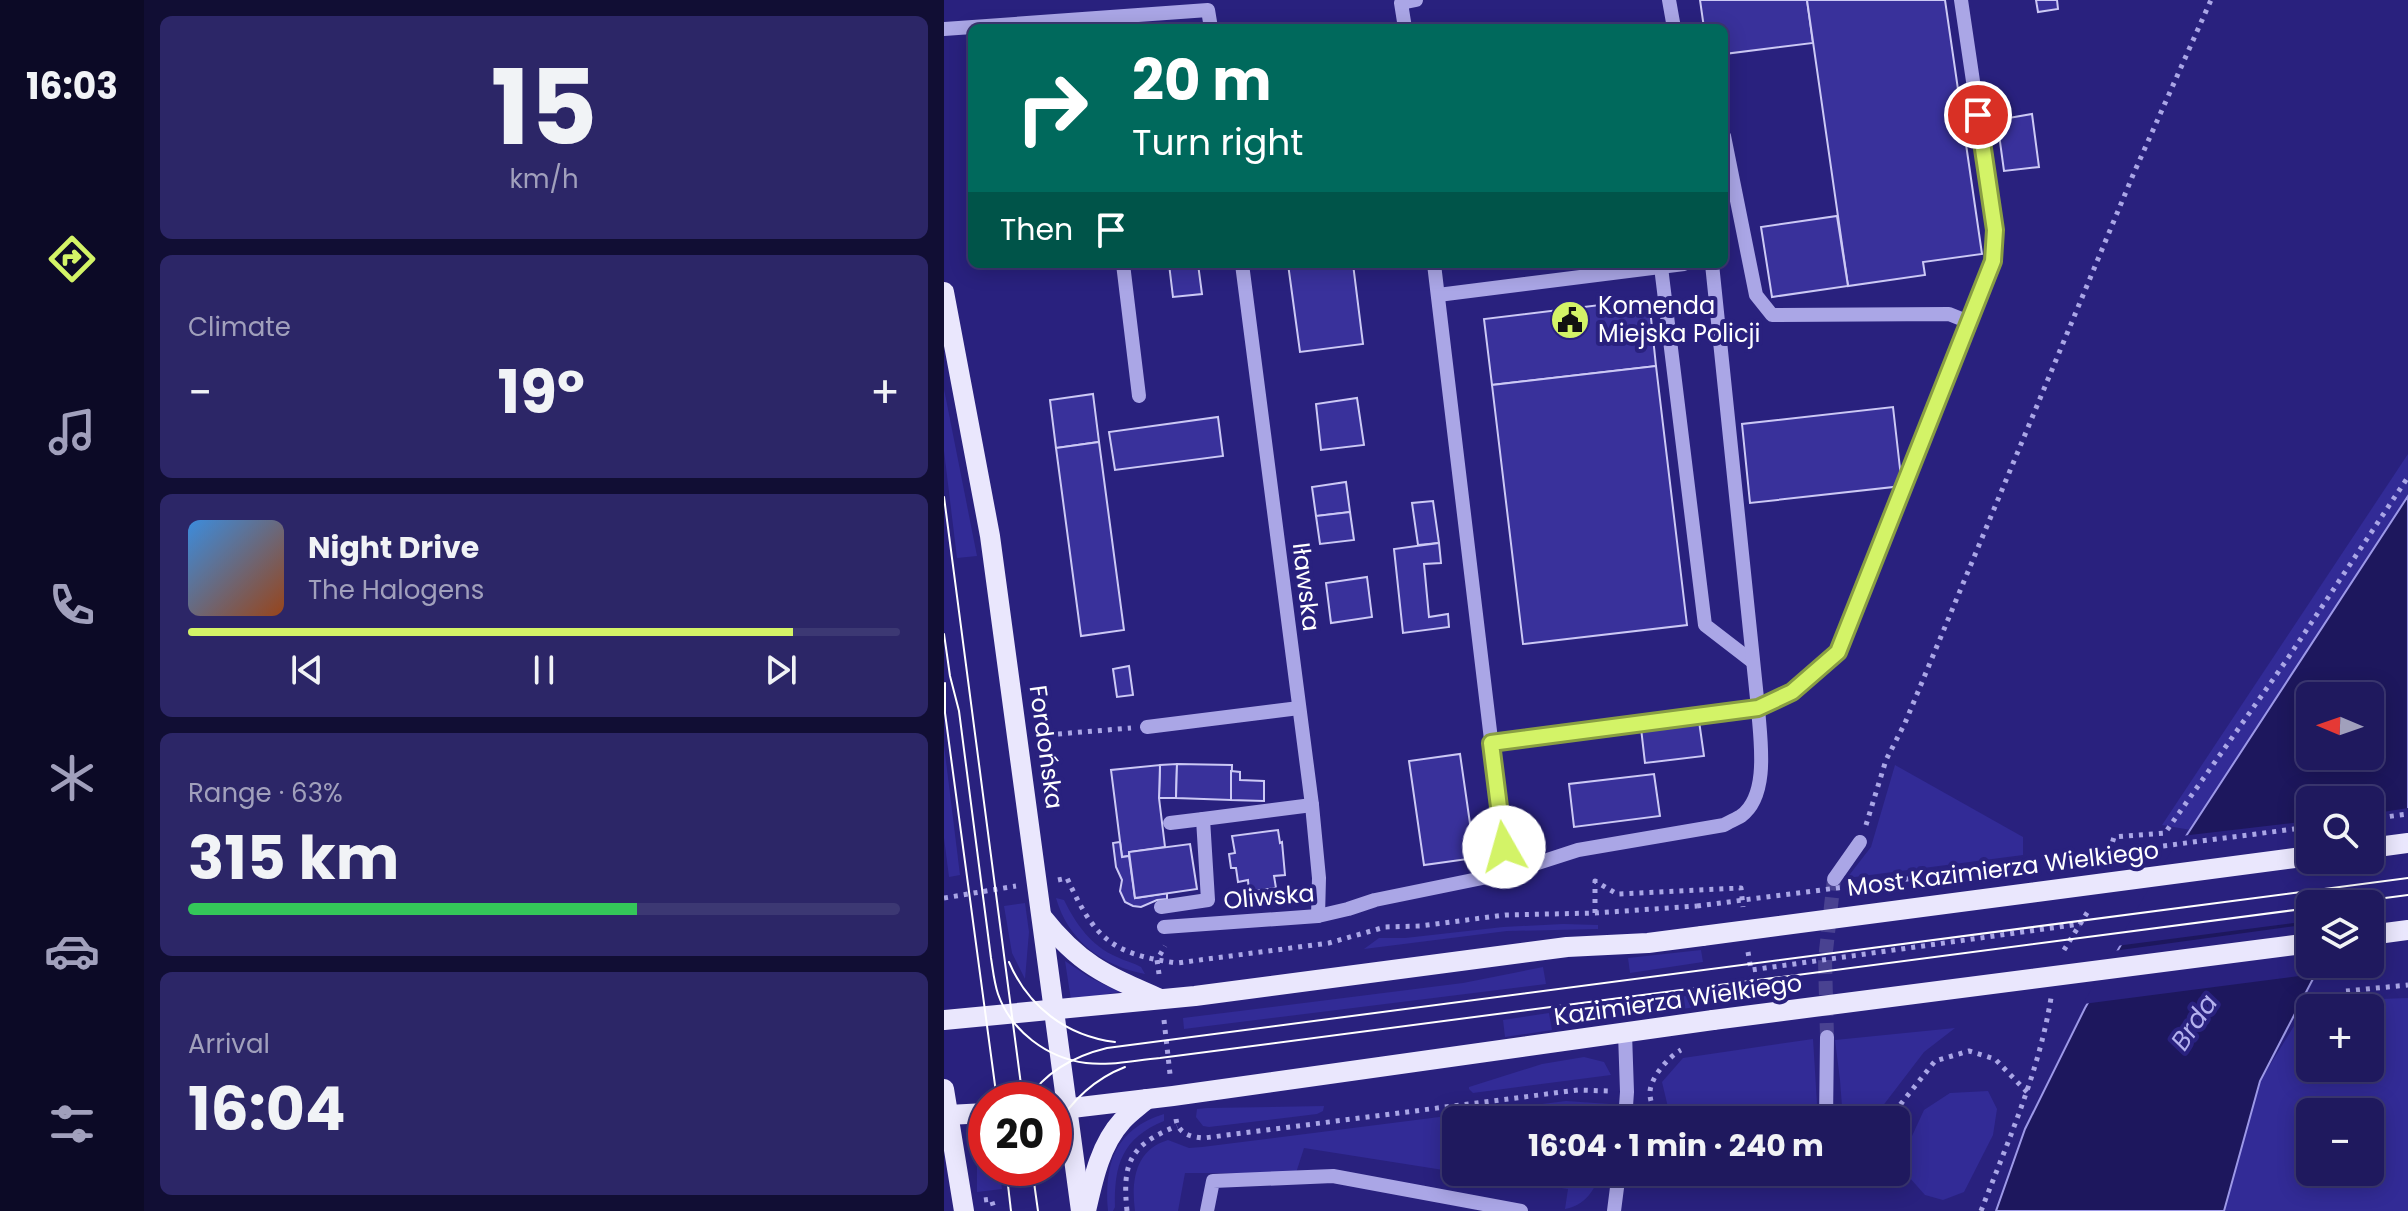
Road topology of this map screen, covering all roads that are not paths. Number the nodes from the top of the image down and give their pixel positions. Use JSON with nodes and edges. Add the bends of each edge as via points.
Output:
{"nodes":[{"id":1,"x":1416,"y":0,"type":"edge"},
{"id":2,"x":1669,"y":0,"type":"edge"},
{"id":3,"x":1961,"y":0,"type":"edge"},
{"id":4,"x":1208,"y":5,"type":"edge"},
{"id":5,"x":1170,"y":6,"type":"edge"},
{"id":6,"x":993,"y":24,"type":"edge"},
{"id":7,"x":1404,"y":24,"type":"edge"},
{"id":8,"x":1673,"y":24,"type":"edge"},
{"id":9,"x":968,"y":27,"type":"edge"},
{"id":10,"x":944,"y":29,"type":"edge"},
{"id":11,"x":1728,"y":156,"type":"edge"},
{"id":12,"x":1123,"y":268,"type":"edge"},
{"id":13,"x":1243,"y":268,"type":"edge"},
{"id":14,"x":1435,"y":268,"type":"edge"},
{"id":15,"x":1653,"y":268,"type":"edge"},
{"id":16,"x":1661,"y":268,"type":"edge"},
{"id":17,"x":1712,"y":268,"type":"edge"},
{"id":18,"x":944,"y":292,"type":"edge"},
{"id":19,"x":1438,"y":295,"type":"junction"},
{"id":20,"x":1969,"y":322,"type":"junction"},
{"id":21,"x":1139,"y":396,"type":"dead end"},
{"id":22,"x":1753,"y":662,"type":"junction"},
{"id":23,"x":1299,"y":708,"type":"junction"},
{"id":24,"x":1758,"y":708,"type":"junction"},
{"id":25,"x":1147,"y":727,"type":"road end"},
{"id":26,"x":1491,"y":743,"type":"junction"},
{"id":27,"x":1312,"y":805,"type":"junction"},
{"id":28,"x":1203,"y":819,"type":"junction"},
{"id":29,"x":1170,"y":823,"type":"dead end"},
{"id":30,"x":1860,"y":842,"type":"road end"},
{"id":31,"x":2408,"y":843,"type":"edge"},
{"id":32,"x":2384,"y":846,"type":"edge"},
{"id":33,"x":2296,"y":858,"type":"edge"},
{"id":34,"x":1507,"y":873,"type":"junction"},
{"id":35,"x":1834,"y":879,"type":"tunnel mouth"},
{"id":36,"x":1161,"y":907,"type":"dead end"},
{"id":37,"x":1318,"y":916,"type":"junction"},
{"id":38,"x":1042,"y":917,"type":"junction"},
{"id":39,"x":1164,"y":927,"type":"dead end"},
{"id":40,"x":2408,"y":930,"type":"edge"},
{"id":41,"x":2384,"y":933,"type":"edge"},
{"id":42,"x":2296,"y":945,"type":"edge"},
{"id":43,"x":1162,"y":1000,"type":"junction"},
{"id":44,"x":1055,"y":1010,"type":"junction"},
{"id":45,"x":944,"y":1020,"type":"edge"},
{"id":46,"x":1625,"y":1033,"type":"junction"},
{"id":47,"x":1827,"y":1037,"type":"tunnel mouth"},
{"id":48,"x":1059,"y":1082,"type":"edge"},
{"id":49,"x":944,"y":1089,"type":"edge"},
{"id":50,"x":1147,"y":1099,"type":"junction"},
{"id":51,"x":1626,"y":1106,"type":"edge"},
{"id":52,"x":1826,"y":1106,"type":"edge"},
{"id":53,"x":1072,"y":1108,"type":"edge"},
{"id":54,"x":968,"y":1114,"type":"edge"},
{"id":55,"x":946,"y":1115,"type":"edge"},
{"id":56,"x":1072,"y":1158,"type":"edge"},
{"id":57,"x":1617,"y":1186,"type":"edge"},
{"id":58,"x":964,"y":1211,"type":"edge"},
{"id":59,"x":1084,"y":1211,"type":"edge"},
{"id":60,"x":1207,"y":1211,"type":"edge"},
{"id":61,"x":1521,"y":1211,"type":"edge"},
{"id":62,"x":1614,"y":1211,"type":"edge"}],
"edges":[{"from":1,"to":7,"type":"street","via":[[1401,3]]},
{"from":2,"to":8,"type":"street"},
{"from":3,"to":20,"type":"street","via":[[1995,230],[1993,261]]},
{"from":4,"to":5,"type":"street"},
{"from":5,"to":6,"type":"street"},
{"from":9,"to":10,"type":"street"},
{"from":11,"to":20,"type":"street","via":[[1756,295],[1772,315],[1949,314]]},
{"from":12,"to":21,"type":"street"},
{"from":13,"to":23,"type":"street","name":"Iławska"},
{"from":14,"to":19,"type":"street"},
{"from":15,"to":19,"type":"street"},
{"from":16,"to":22,"type":"street","via":[[1705,625]]},
{"from":17,"to":22,"type":"street"},
{"from":18,"to":38,"type":"main road","name":"Fordońska","via":[[990,536]]},
{"from":19,"to":26,"type":"street"},
{"from":20,"to":24,"type":"street","via":[[1838,652],[1792,692]]},
{"from":22,"to":24,"type":"street"},
{"from":23,"to":25,"type":"street"},
{"from":23,"to":27,"type":"street","name":"Iławska"},
{"from":24,"to":26,"type":"street"},
{"from":24,"to":34,"type":"street","name":"Oliwska","via":[[1762,772],[1743,815],[1724,825],[1578,850]]},
{"from":26,"to":34,"type":"street"},
{"from":27,"to":28,"type":"street"},
{"from":27,"to":37,"type":"street","name":"Iławska"},
{"from":28,"to":29,"type":"street"},
{"from":28,"to":36,"type":"street","via":[[1208,900]]},
{"from":30,"to":35,"type":"street"},
{"from":31,"to":32,"type":"main road"},
{"from":33,"to":43,"type":"main road","name":"Most Kazimierza Wielkiego","bridge":true},
{"from":34,"to":37,"type":"street","name":"Oliwska"},
{"from":37,"to":39,"type":"street","name":"Oliwska"},
{"from":38,"to":43,"type":"main road","via":[[1094,968]]},
{"from":38,"to":44,"type":"main road","name":"Fordońska"},
{"from":40,"to":41,"type":"main road"},
{"from":42,"to":46,"type":"main road","name":"Kazimierza Wielkiego","bridge":true},
{"from":43,"to":44,"type":"main road"},
{"from":44,"to":45,"type":"main road"},
{"from":44,"to":48,"type":"main road","name":"Fordońska"},
{"from":46,"to":50,"type":"main road","name":"Kazimierza Wielkiego"},
{"from":46,"to":51,"type":"street"},
{"from":47,"to":52,"type":"street"},
{"from":49,"to":55,"type":"main road"},
{"from":50,"to":53,"type":"main road","name":"Kazimierza Wielkiego"},
{"from":50,"to":59,"type":"main road","via":[[1111,1136]]},
{"from":54,"to":55,"type":"main road"},
{"from":55,"to":58,"type":"main road"},
{"from":56,"to":59,"type":"main road","name":"Fordońska"},
{"from":57,"to":62,"type":"street"},
{"from":60,"to":61,"type":"street","via":[[1213,1181],[1333,1176]]}]}
